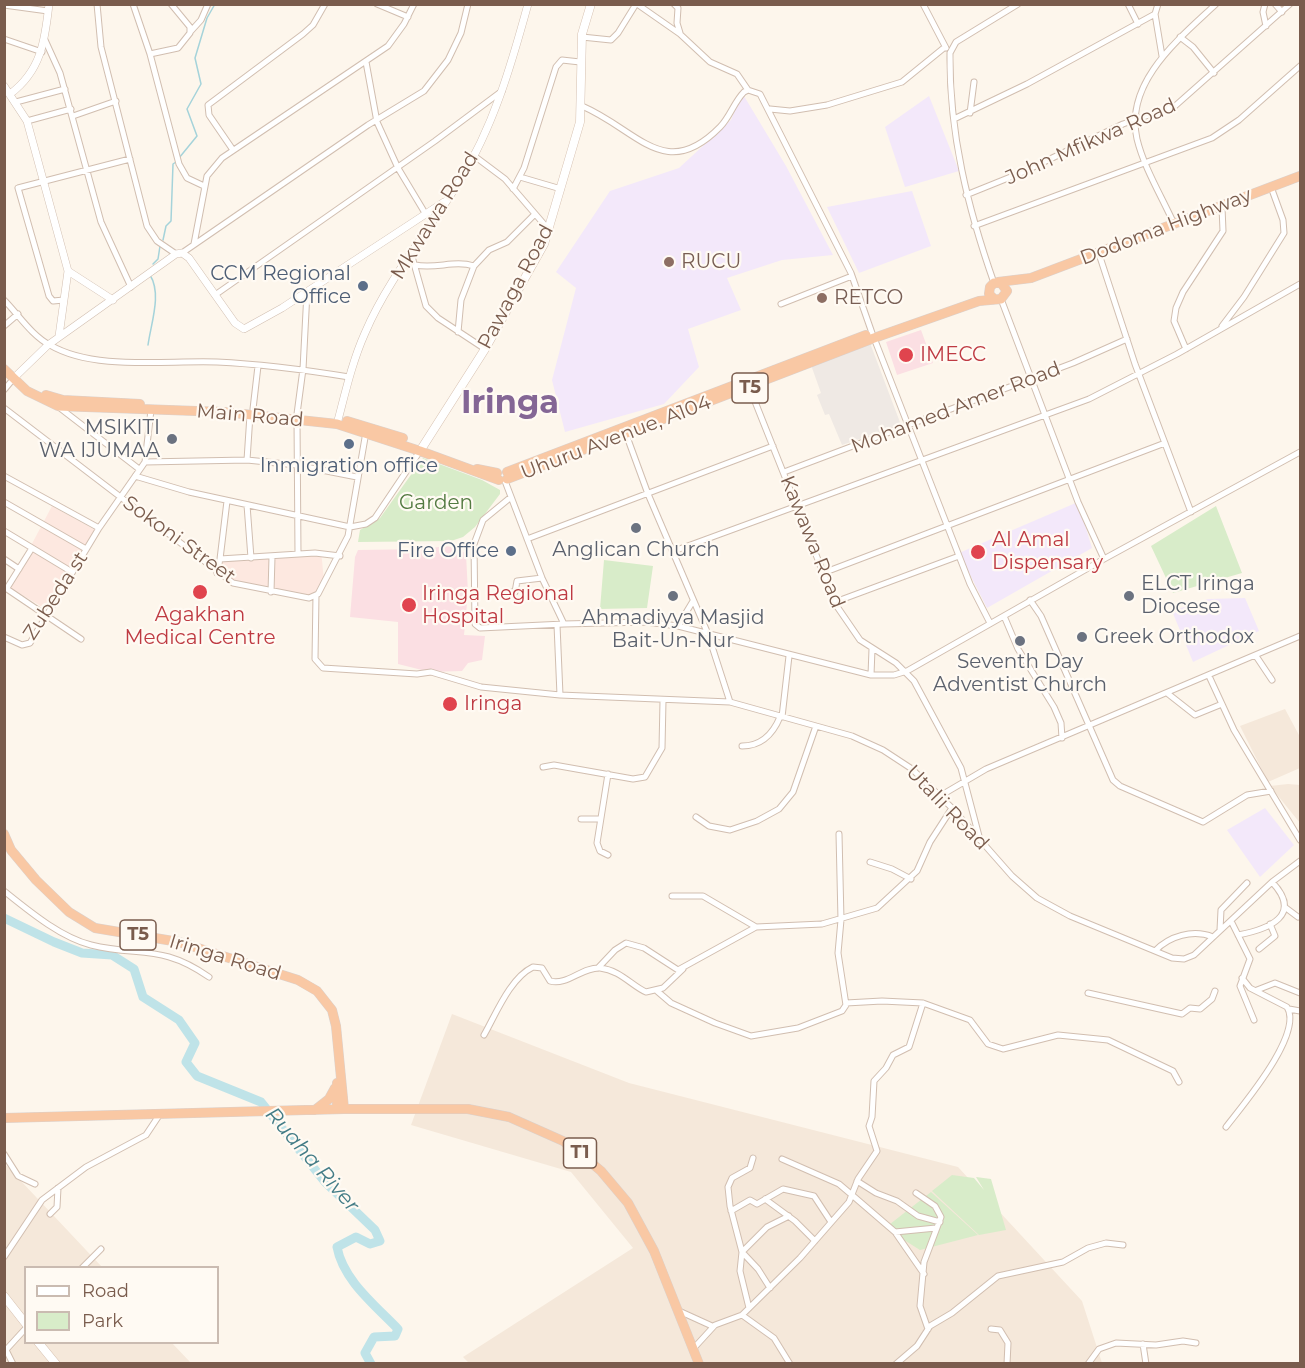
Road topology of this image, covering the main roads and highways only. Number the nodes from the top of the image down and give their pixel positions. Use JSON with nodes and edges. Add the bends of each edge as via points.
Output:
{"nodes":[{"id":1,"x":588,"y":5,"type":"edge"},
{"id":2,"x":1300,"y":176,"type":"edge"},
{"id":3,"x":1031,"y":278,"type":"junction"},
{"id":4,"x":994,"y":284,"type":"junction"},
{"id":5,"x":1000,"y":299,"type":"junction"},
{"id":6,"x":873,"y":336,"type":"junction"},
{"id":7,"x":4,"y":362,"type":"edge"},
{"id":8,"x":4,"y":369,"type":"edge"},
{"id":9,"x":16,"y":377,"type":"junction"},
{"id":10,"x":748,"y":384,"type":"junction"},
{"id":11,"x":59,"y":403,"type":"junction"},
{"id":12,"x":252,"y":412,"type":"junction"},
{"id":13,"x":337,"y":422,"type":"junction"},
{"id":14,"x":422,"y":448,"type":"junction"},
{"id":15,"x":503,"y":477,"type":"junction"},
{"id":16,"x":4,"y":834,"type":"edge"},
{"id":17,"x":339,"y":1088,"type":"junction"},
{"id":18,"x":340,"y":1109,"type":"junction"},
{"id":19,"x":365,"y":1110,"type":"junction"},
{"id":20,"x":310,"y":1111,"type":"junction"},
{"id":21,"x":4,"y":1118,"type":"edge"},
{"id":22,"x":4,"y":1296,"type":"edge"},
{"id":23,"x":24,"y":1323,"type":"edge"},
{"id":24,"x":39,"y":1344,"type":"edge"},
{"id":25,"x":47,"y":1360,"type":"edge"},
{"id":26,"x":57,"y":1364,"type":"edge"},
{"id":27,"x":699,"y":1364,"type":"edge"}],
"edges":[{"from":1,"to":14,"type":"main road","name":"Pawaga Road","via":[[580,62],[582,106],[578,132],[549,230],[485,349]]},
{"from":2,"to":3,"type":"highway","name":"Dodoma Highway","number":"T5"},
{"from":3,"to":4,"type":"highway","number":"T5"},
{"from":3,"to":5,"type":"highway","number":"T5"},
{"from":4,"to":5,"type":"highway","via":[[989,294]]},
{"from":4,"to":5,"type":"highway","via":[[1006,288]]},
{"from":4,"to":6,"type":"highway","name":"Uhuru Avenue, A104","number":"T5","via":[[971,298]]},
{"from":5,"to":6,"type":"highway","name":"Uhuru Avenue, A104","number":"T5","via":[[979,301]]},
{"from":6,"to":10,"type":"highway","name":"Uhuru Avenue, A104","number":"T5"},
{"from":7,"to":9,"type":"highway"},
{"from":8,"to":9,"type":"highway"},
{"from":9,"to":11,"type":"highway"},
{"from":10,"to":15,"type":"highway","name":"Uhuru Avenue, A104","number":"T5"},
{"from":10,"to":15,"type":"highway","name":"Uhuru Avenue, A104","number":"T5","via":[[626,434]]},
{"from":11,"to":12,"type":"highway"},
{"from":11,"to":12,"type":"highway","name":"Main Road"},
{"from":12,"to":13,"type":"highway","name":"Main Road"},
{"from":13,"to":14,"type":"highway"},
{"from":13,"to":14,"type":"highway","name":"Main Road"},
{"from":14,"to":15,"type":"highway","name":"Main Road"},
{"from":16,"to":17,"type":"highway","name":"Iringa Road","number":"T5","via":[[36,880],[69,912],[95,928],[179,942],[308,984],[332,1010]]},
{"from":17,"to":18,"type":"highway","number":"T5"},
{"from":17,"to":19,"type":"highway"},
{"from":17,"to":20,"type":"highway"},
{"from":18,"to":19,"type":"highway","number":"T1"},
{"from":18,"to":20,"type":"highway","number":"T1"},
{"from":19,"to":27,"type":"highway","number":"T1","via":[[468,1109],[494,1113],[563,1142],[601,1171],[628,1203],[654,1251]]},
{"from":20,"to":21,"type":"highway","number":"T1"},
{"from":22,"to":23,"type":"main road"},
{"from":24,"to":25,"type":"main road"},
{"from":25,"to":26,"type":"main road"}]}
